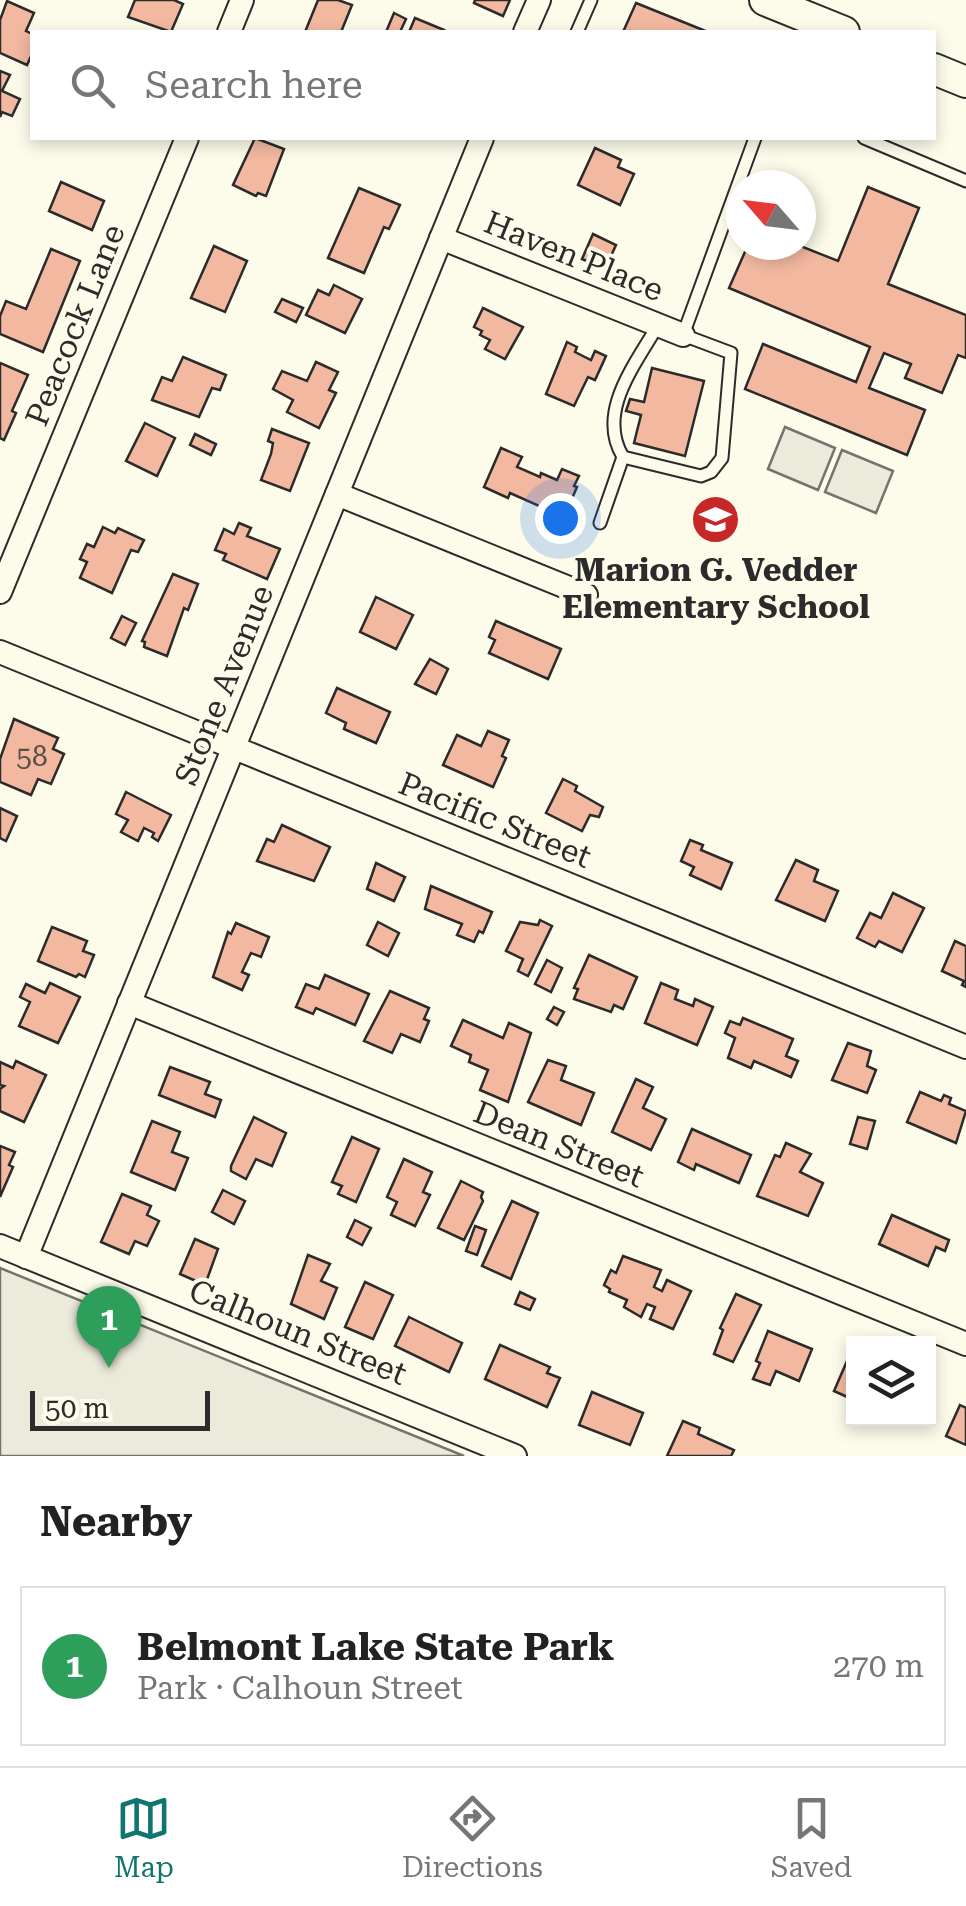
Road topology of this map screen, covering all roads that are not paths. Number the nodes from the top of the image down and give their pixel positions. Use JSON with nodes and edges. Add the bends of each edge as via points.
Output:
{"nodes":[{"id":1,"x":242,"y":0,"type":"edge"},
{"id":2,"x":538,"y":0,"type":"edge"},
{"id":3,"x":591,"y":0,"type":"edge"},
{"id":4,"x":765,"y":0,"type":"edge"},
{"id":5,"x":800,"y":24,"type":"edge"},
{"id":6,"x":230,"y":30,"type":"edge"},
{"id":7,"x":526,"y":30,"type":"edge"},
{"id":8,"x":578,"y":30,"type":"edge"},
{"id":9,"x":833,"y":30,"type":"edge"},
{"id":10,"x":936,"y":70,"type":"edge"},
{"id":11,"x":966,"y":82,"type":"edge"},
{"id":12,"x":185,"y":140,"type":"edge"},
{"id":13,"x":481,"y":140,"type":"edge"},
{"id":14,"x":754,"y":140,"type":"edge"},
{"id":15,"x":869,"y":140,"type":"edge"},
{"id":16,"x":966,"y":181,"type":"edge"},
{"id":17,"x":441,"y":238,"type":"junction"},
{"id":18,"x":658,"y":325,"type":"junction"},
{"id":19,"x":682,"y":335,"type":"junction"},
{"id":20,"x":623,"y":457,"type":"junction"},
{"id":21,"x":337,"y":494,"type":"junction"},
{"id":22,"x":600,"y":523,"type":"dead end"},
{"id":23,"x":0,"y":592,"type":"edge"},
{"id":24,"x":586,"y":595,"type":"dead end"},
{"id":25,"x":0,"y":652,"type":"edge"},
{"id":26,"x":233,"y":749,"type":"junction"},
{"id":27,"x":129,"y":1003,"type":"junction"},
{"id":28,"x":966,"y":1047,"type":"edge"},
{"id":29,"x":0,"y":1246,"type":"edge"},
{"id":30,"x":26,"y":1257,"type":"junction"},
{"id":31,"x":966,"y":1344,"type":"edge"},
{"id":32,"x":515,"y":1456,"type":"edge"}],
"edges":[{"from":1,"to":6,"type":"street"},
{"from":2,"to":7,"type":"street"},
{"from":3,"to":8,"type":"lane"},
{"from":4,"to":5,"type":"main road"},
{"from":5,"to":9,"type":"main road"},
{"from":10,"to":11,"type":"main road"},
{"from":12,"to":23,"type":"street","name":"Peacock Lane"},
{"from":13,"to":17,"type":"street","name":"Stone Avenue"},
{"from":14,"to":19,"type":"lane"},
{"from":15,"to":16,"type":"lane"},
{"from":17,"to":18,"type":"street","name":"Haven Place"},
{"from":17,"to":21,"type":"street","name":"Stone Avenue"},
{"from":18,"to":19,"type":"street","name":"Haven Place"},
{"from":18,"to":20,"type":"lane","via":[[612,416],[614,443]]},
{"from":19,"to":20,"type":"lane","via":[[731,354],[722,458],[701,476]]},
{"from":20,"to":22,"type":"lane"},
{"from":21,"to":24,"type":"street"},
{"from":21,"to":26,"type":"street","name":"Stone Avenue"},
{"from":25,"to":26,"type":"street","name":"Pacific Street"},
{"from":26,"to":27,"type":"street","name":"Stone Avenue"},
{"from":26,"to":28,"type":"street","name":"Pacific Street"},
{"from":27,"to":30,"type":"street","name":"Stone Avenue"},
{"from":27,"to":31,"type":"street","name":"Dean Street"},
{"from":29,"to":30,"type":"street","name":"Calhoun Street"},
{"from":30,"to":32,"type":"street","name":"Calhoun Street"}]}
